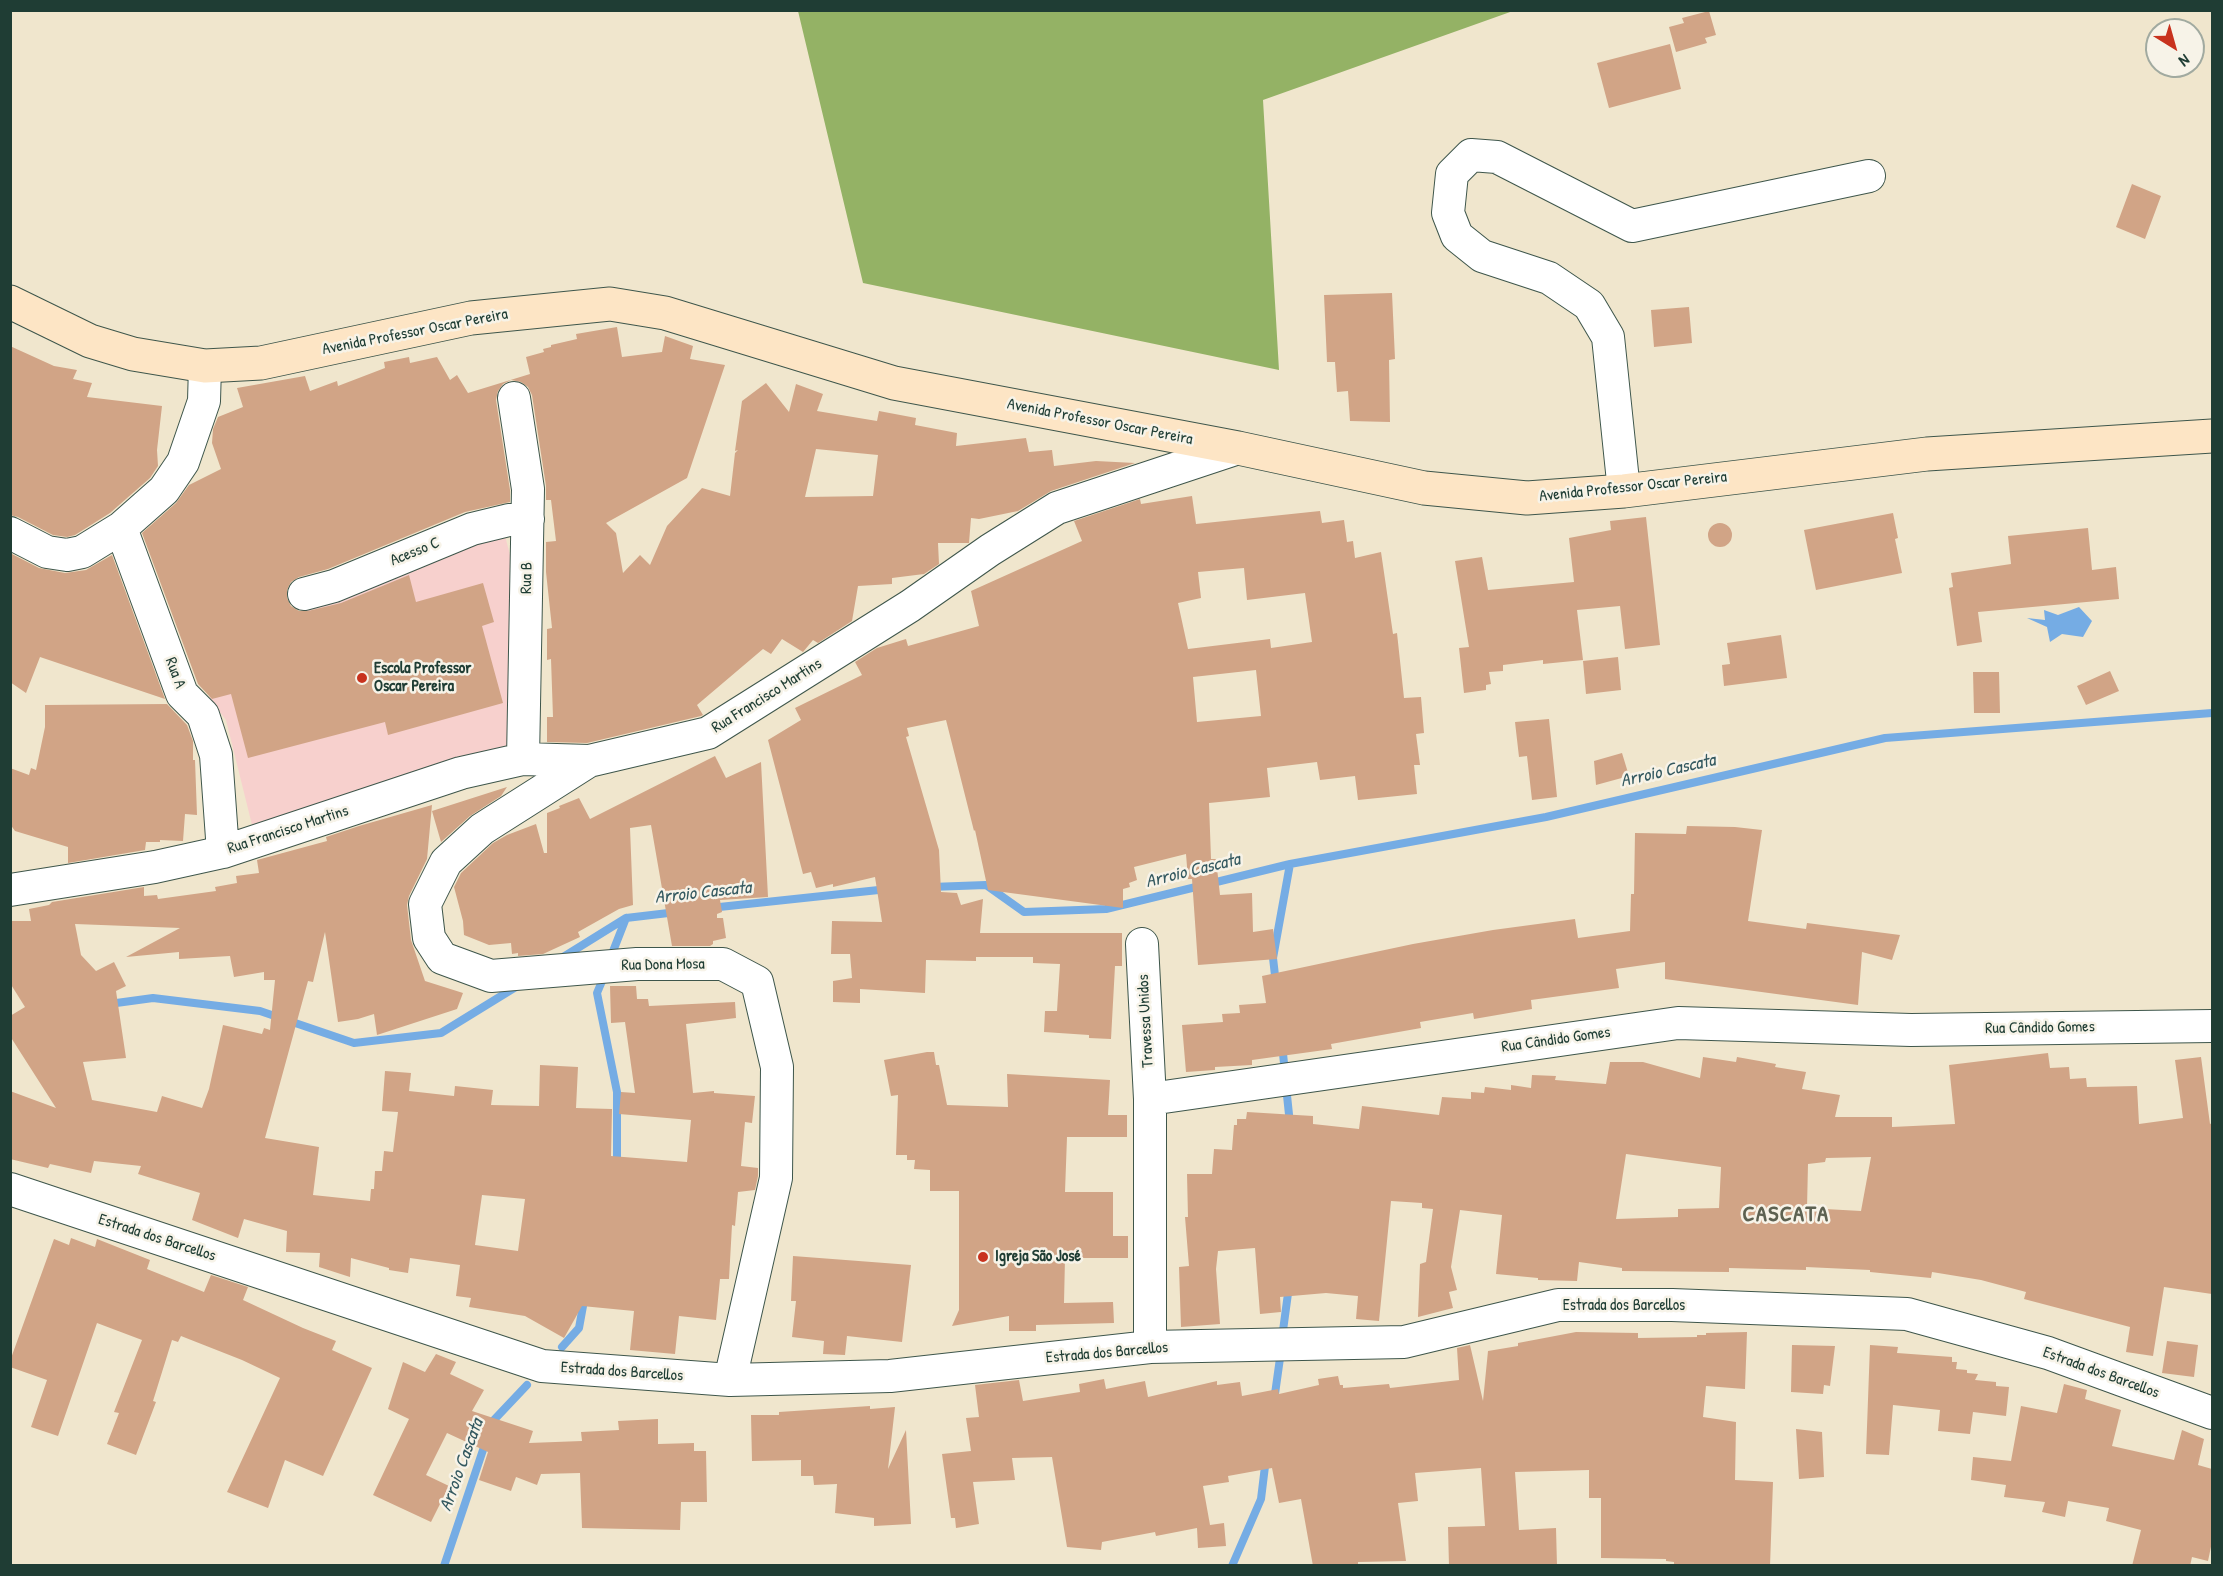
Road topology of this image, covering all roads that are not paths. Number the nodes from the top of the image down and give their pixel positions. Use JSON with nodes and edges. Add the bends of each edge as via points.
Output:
{"nodes":[{"id":1,"x":1869,"y":176,"type":"dead end"},
{"id":2,"x":10,"y":302,"type":"edge"},
{"id":3,"x":205,"y":366,"type":"junction"},
{"id":4,"x":514,"y":398,"type":"dead end"},
{"id":5,"x":2212,"y":436,"type":"edge"},
{"id":6,"x":1238,"y":448,"type":"junction"},
{"id":7,"x":1624,"y":491,"type":"junction"},
{"id":8,"x":528,"y":519,"type":"junction"},
{"id":9,"x":122,"y":528,"type":"junction"},
{"id":10,"x":10,"y":533,"type":"edge"},
{"id":11,"x":304,"y":594,"type":"dead end"},
{"id":12,"x":523,"y":759,"type":"junction"},
{"id":13,"x":589,"y":762,"type":"junction"},
{"id":14,"x":223,"y":852,"type":"junction"},
{"id":15,"x":10,"y":890,"type":"edge"},
{"id":16,"x":1142,"y":944,"type":"dead end"},
{"id":17,"x":2212,"y":1026,"type":"edge"},
{"id":18,"x":1150,"y":1099,"type":"junction"},
{"id":19,"x":10,"y":1189,"type":"edge"},
{"id":20,"x":1150,"y":1347,"type":"junction"},
{"id":21,"x":730,"y":1380,"type":"junction"},
{"id":22,"x":2212,"y":1413,"type":"edge"}],
"edges":[{"from":1,"to":7,"type":"street","via":[[1632,226],[1497,157],[1471,155],[1452,174],[1448,213],[1457,236],[1482,256],[1549,278],[1589,305],[1608,337]]},
{"from":2,"to":3,"type":"main road","name":"Avenida Professor Oscar Pereira","via":[[90,342]]},
{"from":3,"to":6,"type":"main road","name":"Avenida Professor Oscar Pereira","via":[[261,363],[471,318],[610,304],[665,313],[894,383]]},
{"from":3,"to":9,"type":"street","via":[[204,401],[183,462],[164,490]]},
{"from":4,"to":8,"type":"street","name":"Rua B","via":[[528,489]]},
{"from":5,"to":7,"type":"main road","name":"Avenida Professor Oscar Pereira","via":[[1927,454]]},
{"from":6,"to":7,"type":"main road","name":"Avenida Professor Oscar Pereira","via":[[1424,488],[1527,498]]},
{"from":6,"to":13,"type":"street","name":"Rua Francisco Martins","via":[[1057,508],[708,733]]},
{"from":8,"to":11,"type":"street","name":"Acesso C","via":[[509,519],[472,529],[334,586]]},
{"from":8,"to":12,"type":"street","name":"Rua B"},
{"from":9,"to":10,"type":"street","via":[[82,552],[67,555],[47,552]]},
{"from":9,"to":14,"type":"street","name":"Rua A","via":[[182,694],[203,715],[216,755]]},
{"from":12,"to":13,"type":"street","name":"Rua Francisco Martins"},
{"from":12,"to":14,"type":"street","name":"Rua Francisco Martins","via":[[462,773]]},
{"from":13,"to":21,"type":"street","name":"Rua Dona Mosa","via":[[483,829],[446,862],[425,904],[429,938],[442,958],[491,976],[637,964],[723,964],[757,982],[777,1067],[776,1178]]},
{"from":14,"to":15,"type":"street","name":"Rua Francisco Martins"},
{"from":16,"to":18,"type":"street","name":"Travessa Unidos"},
{"from":17,"to":18,"type":"street","name":"Rua Cândido Gomes","via":[[1911,1030],[1678,1023]]},
{"from":18,"to":20,"type":"street"},
{"from":19,"to":21,"type":"street","name":"Estrada dos Barcellos","via":[[542,1366]]},
{"from":20,"to":21,"type":"street","name":"Estrada dos Barcellos","via":[[890,1376]]},
{"from":20,"to":22,"type":"street","name":"Estrada dos Barcellos","via":[[1404,1342],[1558,1305],[1907,1314],[2048,1353]]}]}
